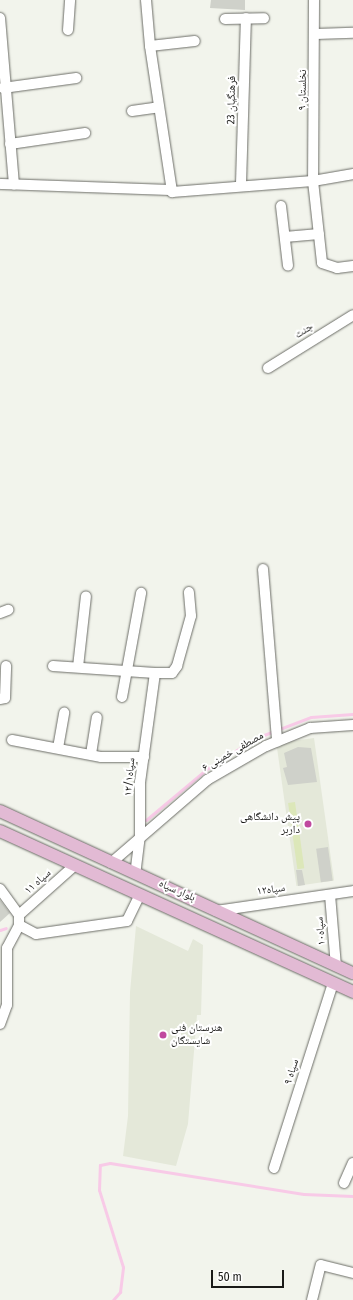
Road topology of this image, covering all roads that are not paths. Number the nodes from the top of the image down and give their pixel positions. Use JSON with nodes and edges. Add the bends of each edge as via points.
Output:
{"nodes":[{"id":1,"x":70,"y":0,"type":"edge"},
{"id":2,"x":146,"y":0,"type":"edge"},
{"id":3,"x":314,"y":0,"type":"edge"},
{"id":4,"x":0,"y":18,"type":"edge"},
{"id":5,"x":246,"y":18,"type":"junction"},
{"id":6,"x":264,"y":18,"type":"dead end"},
{"id":7,"x":226,"y":19,"type":"dead end"},
{"id":8,"x":68,"y":30,"type":"dead end"},
{"id":9,"x":316,"y":34,"type":"junction"},
{"id":10,"x":353,"y":34,"type":"edge"},
{"id":11,"x":195,"y":41,"type":"dead end"},
{"id":12,"x":150,"y":46,"type":"junction"},
{"id":13,"x":76,"y":78,"type":"dead end"},
{"id":14,"x":3,"y":88,"type":"junction"},
{"id":15,"x":159,"y":107,"type":"junction"},
{"id":16,"x":132,"y":111,"type":"dead end"},
{"id":17,"x":85,"y":132,"type":"dead end"},
{"id":18,"x":10,"y":144,"type":"junction"},
{"id":19,"x":353,"y":174,"type":"edge"},
{"id":20,"x":313,"y":181,"type":"junction"},
{"id":21,"x":0,"y":184,"type":"edge"},
{"id":22,"x":14,"y":184,"type":"junction"},
{"id":23,"x":241,"y":184,"type":"junction"},
{"id":24,"x":172,"y":190,"type":"junction"},
{"id":25,"x":281,"y":206,"type":"dead end"},
{"id":26,"x":319,"y":234,"type":"junction"},
{"id":27,"x":285,"y":237,"type":"junction"},
{"id":28,"x":288,"y":266,"type":"dead end"},
{"id":29,"x":353,"y":266,"type":"edge"},
{"id":30,"x":353,"y":315,"type":"edge"},
{"id":31,"x":268,"y":368,"type":"dead end"},
{"id":32,"x":263,"y":569,"type":"dead end"},
{"id":33,"x":189,"y":592,"type":"dead end"},
{"id":34,"x":141,"y":593,"type":"dead end"},
{"id":35,"x":86,"y":596,"type":"dead end"},
{"id":36,"x":6,"y":666,"type":"dead end"},
{"id":37,"x":53,"y":666,"type":"dead end"},
{"id":38,"x":78,"y":667,"type":"junction"},
{"id":39,"x":129,"y":671,"type":"junction"},
{"id":40,"x":155,"y":673,"type":"junction"},
{"id":41,"x":122,"y":697,"type":"dead end"},
{"id":42,"x":0,"y":699,"type":"edge"},
{"id":43,"x":64,"y":714,"type":"dead end"},
{"id":44,"x":97,"y":717,"type":"dead end"},
{"id":45,"x":353,"y":725,"type":"edge"},
{"id":46,"x":12,"y":740,"type":"dead end"},
{"id":47,"x":277,"y":741,"type":"junction"},
{"id":48,"x":58,"y":748,"type":"junction"},
{"id":49,"x":91,"y":754,"type":"junction"},
{"id":50,"x":144,"y":757,"type":"junction"},
{"id":51,"x":0,"y":811,"type":"edge"},
{"id":52,"x":0,"y":831,"type":"edge"},
{"id":53,"x":140,"y":835,"type":"junction"},
{"id":54,"x":111,"y":863,"type":"junction"},
{"id":55,"x":74,"y":866,"type":"junction"},
{"id":56,"x":135,"y":873,"type":"junction"},
{"id":57,"x":0,"y":889,"type":"edge"},
{"id":58,"x":353,"y":891,"type":"edge"},
{"id":59,"x":330,"y":895,"type":"junction"},
{"id":60,"x":139,"y":896,"type":"junction"},
{"id":61,"x":216,"y":911,"type":"junction"},
{"id":62,"x":19,"y":920,"type":"junction"},
{"id":63,"x":206,"y":926,"type":"junction"},
{"id":64,"x":4,"y":945,"type":"edge"},
{"id":65,"x":336,"y":966,"type":"junction"},
{"id":66,"x":353,"y":973,"type":"edge"},
{"id":67,"x":332,"y":983,"type":"junction"},
{"id":68,"x":353,"y":992,"type":"edge"},
{"id":69,"x":0,"y":1024,"type":"edge"},
{"id":70,"x":353,"y":1163,"type":"edge"},
{"id":71,"x":274,"y":1168,"type":"dead end"},
{"id":72,"x":344,"y":1183,"type":"dead end"},
{"id":73,"x":353,"y":1273,"type":"edge"},
{"id":74,"x":312,"y":1300,"type":"edge"}],
"edges":[{"from":1,"to":8,"type":"street"},
{"from":2,"to":12,"type":"street"},
{"from":3,"to":9,"type":"street","name":"نخلستان ۹"},
{"from":4,"to":14,"type":"street"},
{"from":5,"to":6,"type":"street"},
{"from":5,"to":7,"type":"street"},
{"from":5,"to":23,"type":"street","name":"فرهنگیان 23"},
{"from":9,"to":10,"type":"street"},
{"from":9,"to":20,"type":"street","name":"نخلستان ۹"},
{"from":11,"to":12,"type":"street"},
{"from":12,"to":15,"type":"street"},
{"from":13,"to":14,"type":"street"},
{"from":14,"to":18,"type":"street"},
{"from":15,"to":16,"type":"street"},
{"from":15,"to":24,"type":"street"},
{"from":17,"to":18,"type":"street"},
{"from":18,"to":22,"type":"street"},
{"from":19,"to":20,"type":"street"},
{"from":20,"to":23,"type":"street"},
{"from":20,"to":26,"type":"street","name":"نخلستان ۹"},
{"from":21,"to":22,"type":"street"},
{"from":22,"to":24,"type":"street"},
{"from":23,"to":24,"type":"street"},
{"from":25,"to":27,"type":"street"},
{"from":26,"to":27,"type":"street"},
{"from":26,"to":29,"type":"street","name":"نخلستان ۹","via":[[322,263],[337,268]]},
{"from":27,"to":28,"type":"street"},
{"from":30,"to":31,"type":"street","name":"جنت"},
{"from":32,"to":47,"type":"street"},
{"from":33,"to":40,"type":"street","via":[[191,616],[177,666],[172,673]]},
{"from":34,"to":39,"type":"street"},
{"from":35,"to":38,"type":"street"},
{"from":36,"to":42,"type":"street","via":[[4,698]]},
{"from":37,"to":38,"type":"street"},
{"from":38,"to":39,"type":"street"},
{"from":39,"to":40,"type":"street"},
{"from":39,"to":41,"type":"street"},
{"from":40,"to":50,"type":"street","name":"سپاه۱۲/۱"},
{"from":43,"to":48,"type":"street"},
{"from":44,"to":49,"type":"street"},
{"from":45,"to":47,"type":"street","name":"مصطفی خمینی ۶","via":[[310,728]]},
{"from":46,"to":48,"type":"street"},
{"from":47,"to":53,"type":"street","name":"مصطفی خمینی ۶","via":[[207,780]]},
{"from":48,"to":49,"type":"street"},
{"from":49,"to":50,"type":"street"},
{"from":50,"to":53,"type":"street","name":"سپاه۱۲/۱"},
{"from":51,"to":54,"type":"main road","name":"بلوار سپاه"},
{"from":52,"to":55,"type":"main road","name":"بلوار سپاه"},
{"from":53,"to":54,"type":"street"},
{"from":53,"to":56,"type":"street","name":"سپاه۱۲/۱"},
{"from":54,"to":56,"type":"main road","name":"بلوار سپاه"},
{"from":55,"to":60,"type":"main road","name":"بلوار سپاه"},
{"from":55,"to":62,"type":"street","name":"سپاه ۱۱"},
{"from":56,"to":61,"type":"main road","name":"بلوار سپاه"},
{"from":57,"to":62,"type":"street"},
{"from":58,"to":59,"type":"street","name":"سپاه۱۲"},
{"from":59,"to":61,"type":"street","name":"سپاه۱۲"},
{"from":59,"to":65,"type":"street","name":"سپاه۱۰"},
{"from":60,"to":62,"type":"street","via":[[128,921],[36,934]]},
{"from":60,"to":63,"type":"main road","name":"بلوار سپاه"},
{"from":61,"to":63,"type":"main road"},
{"from":61,"to":65,"type":"main road","name":"بلوار سپاه"},
{"from":62,"to":64,"type":"street","name":"سپاه ۱۱"},
{"from":63,"to":67,"type":"main road","name":"بلوار سپاه"},
{"from":64,"to":69,"type":"street","via":[[7,1005]]},
{"from":65,"to":66,"type":"main road","name":"بلوار سپاه"},
{"from":67,"to":68,"type":"main road","name":"بلوار سپاه"},
{"from":67,"to":71,"type":"street","name":"سپاه ۹"},
{"from":70,"to":72,"type":"street"},
{"from":73,"to":74,"type":"street","via":[[320,1265]]}]}
